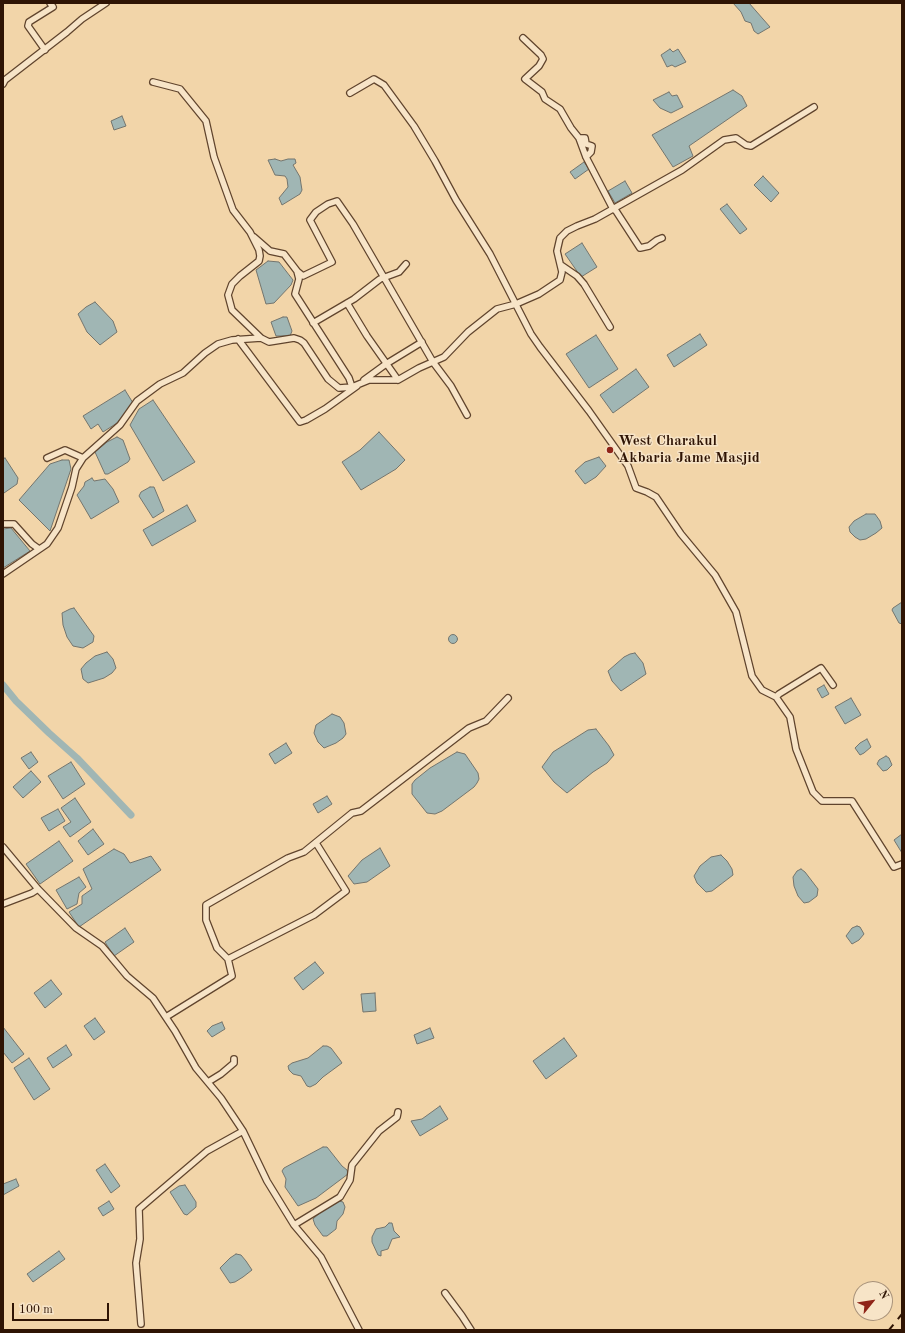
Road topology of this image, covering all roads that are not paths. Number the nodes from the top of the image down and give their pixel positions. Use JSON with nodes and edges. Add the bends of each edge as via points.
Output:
{"nodes":[{"id":1,"x":50,"y":3,"type":"edge"},
{"id":2,"x":106,"y":3,"type":"edge"},
{"id":3,"x":523,"y":38,"type":"dead end"},
{"id":4,"x":45,"y":50,"type":"junction"},
{"id":5,"x":153,"y":82,"type":"dead end"},
{"id":6,"x":3,"y":84,"type":"edge"},
{"id":7,"x":350,"y":93,"type":"dead end"},
{"id":8,"x":814,"y":106,"type":"dead end"},
{"id":9,"x":579,"y":138,"type":"junction"},
{"id":10,"x":586,"y":157,"type":"junction"},
{"id":11,"x":613,"y":209,"type":"junction"},
{"id":12,"x":250,"y":232,"type":"junction"},
{"id":13,"x":662,"y":238,"type":"dead end"},
{"id":14,"x":406,"y":264,"type":"dead end"},
{"id":15,"x":561,"y":265,"type":"junction"},
{"id":16,"x":297,"y":271,"type":"junction"},
{"id":17,"x":384,"y":277,"type":"junction"},
{"id":18,"x":347,"y":303,"type":"junction"},
{"id":19,"x":516,"y":304,"type":"junction"},
{"id":20,"x":313,"y":323,"type":"junction"},
{"id":21,"x":610,"y":327,"type":"dead end"},
{"id":22,"x":261,"y":338,"type":"junction"},
{"id":23,"x":238,"y":339,"type":"junction"},
{"id":24,"x":422,"y":342,"type":"junction"},
{"id":25,"x":433,"y":362,"type":"junction"},
{"id":26,"x":386,"y":364,"type":"junction"},
{"id":27,"x":398,"y":380,"type":"junction"},
{"id":28,"x":360,"y":383,"type":"junction"},
{"id":29,"x":352,"y":386,"type":"junction"},
{"id":30,"x":467,"y":415,"type":"dead end"},
{"id":31,"x":47,"y":458,"type":"dead end"},
{"id":32,"x":83,"y":458,"type":"junction"},
{"id":33,"x":3,"y":524,"type":"edge"},
{"id":34,"x":39,"y":549,"type":"junction"},
{"id":35,"x":3,"y":574,"type":"edge"},
{"id":36,"x":833,"y":685,"type":"dead end"},
{"id":37,"x":776,"y":697,"type":"junction"},
{"id":38,"x":508,"y":698,"type":"dead end"},
{"id":39,"x":316,"y":843,"type":"junction"},
{"id":40,"x":3,"y":847,"type":"edge"},
{"id":41,"x":902,"y":864,"type":"edge"},
{"id":42,"x":38,"y":889,"type":"junction"},
{"id":43,"x":3,"y":904,"type":"edge"},
{"id":44,"x":228,"y":959,"type":"junction"},
{"id":45,"x":166,"y":1017,"type":"junction"},
{"id":46,"x":234,"y":1058,"type":"dead end"},
{"id":47,"x":208,"y":1082,"type":"junction"},
{"id":48,"x":398,"y":1112,"type":"dead end"},
{"id":49,"x":243,"y":1131,"type":"junction"},
{"id":50,"x":294,"y":1225,"type":"junction"},
{"id":51,"x":445,"y":1293,"type":"dead end"},
{"id":52,"x":141,"y":1324,"type":"dead end"},
{"id":53,"x":359,"y":1330,"type":"edge"},
{"id":54,"x":471,"y":1330,"type":"edge"}],
"edges":[{"from":1,"to":4,"type":"street","via":[[53,7],[29,22],[28,26]]},
{"from":2,"to":4,"type":"street"},
{"from":3,"to":9,"type":"street","via":[[543,59],[540,66],[525,79],[542,92],[545,99],[560,109]]},
{"from":4,"to":6,"type":"street"},
{"from":5,"to":12,"type":"street","via":[[180,89],[206,121],[214,157],[234,210]]},
{"from":7,"to":19,"type":"street","via":[[374,78],[384,85],[414,126],[490,254]]},
{"from":8,"to":11,"type":"street","via":[[751,146],[736,138],[724,140],[682,170]]},
{"from":9,"to":10,"type":"street"},
{"from":9,"to":10,"type":"street","via":[[585,138],[586,144],[592,146]]},
{"from":10,"to":11,"type":"street"},
{"from":11,"to":13,"type":"street","via":[[640,248]]},
{"from":11,"to":15,"type":"street","via":[[577,226],[560,238],[557,251]]},
{"from":12,"to":16,"type":"street","via":[[270,251],[284,254]]},
{"from":12,"to":22,"type":"street","via":[[260,256],[258,261],[232,284],[228,295],[232,310]]},
{"from":14,"to":17,"type":"street","via":[[399,272]]},
{"from":15,"to":19,"type":"street","via":[[560,280],[539,294]]},
{"from":15,"to":21,"type":"street","via":[[584,284]]},
{"from":16,"to":17,"type":"street","via":[[303,276],[332,262],[310,220],[316,212],[337,201]]},
{"from":16,"to":20,"type":"street","via":[[299,279],[295,294]]},
{"from":17,"to":18,"type":"street"},
{"from":17,"to":24,"type":"street"},
{"from":18,"to":20,"type":"street"},
{"from":18,"to":26,"type":"street"},
{"from":19,"to":25,"type":"street","via":[[497,310],[468,332],[444,357]]},
{"from":19,"to":37,"type":"street","via":[[540,347],[628,466],[636,488],[656,497],[681,534],[715,575],[736,612],[752,676],[762,690]]},
{"from":20,"to":29,"type":"street"},
{"from":22,"to":23,"type":"street"},
{"from":22,"to":29,"type":"street","via":[[269,342],[294,338],[300,340],[328,379],[339,388]]},
{"from":23,"to":28,"type":"street","via":[[300,422],[325,409]]},
{"from":23,"to":32,"type":"street","via":[[218,344],[183,373],[160,384],[137,401],[120,425]]},
{"from":24,"to":25,"type":"street"},
{"from":24,"to":26,"type":"street"},
{"from":25,"to":27,"type":"street"},
{"from":25,"to":30,"type":"street","via":[[451,386]]},
{"from":26,"to":27,"type":"street"},
{"from":26,"to":28,"type":"street"},
{"from":27,"to":28,"type":"street","via":[[369,380]]},
{"from":28,"to":29,"type":"street"},
{"from":31,"to":32,"type":"street","via":[[65,450]]},
{"from":32,"to":34,"type":"street","via":[[76,469],[58,528],[47,544]]},
{"from":33,"to":34,"type":"street","via":[[14,524]]},
{"from":34,"to":35,"type":"street"},
{"from":36,"to":37,"type":"street","via":[[821,668]]},
{"from":37,"to":41,"type":"street","via":[[790,717],[796,749],[813,792],[822,801],[852,801],[894,867]]},
{"from":38,"to":39,"type":"street","via":[[486,721],[469,728],[361,811],[352,813]]},
{"from":39,"to":44,"type":"street","via":[[206,905],[206,920],[217,948]]},
{"from":39,"to":44,"type":"street","via":[[346,891],[314,915]]},
{"from":40,"to":42,"type":"street"},
{"from":42,"to":43,"type":"street"},
{"from":42,"to":45,"type":"street","via":[[76,928],[102,946],[127,976],[153,998]]},
{"from":44,"to":45,"type":"street","via":[[232,976]]},
{"from":45,"to":47,"type":"street","via":[[196,1068]]},
{"from":46,"to":47,"type":"street","via":[[234,1063]]},
{"from":47,"to":49,"type":"street"},
{"from":48,"to":50,"type":"street","via":[[397,1117],[379,1131],[352,1164],[350,1180],[340,1197]]},
{"from":49,"to":50,"type":"street","via":[[267,1181]]},
{"from":49,"to":52,"type":"street","via":[[207,1151],[139,1209],[140,1239],[136,1263]]},
{"from":50,"to":53,"type":"street","via":[[322,1257]]},
{"from":51,"to":54,"type":"street"}]}
